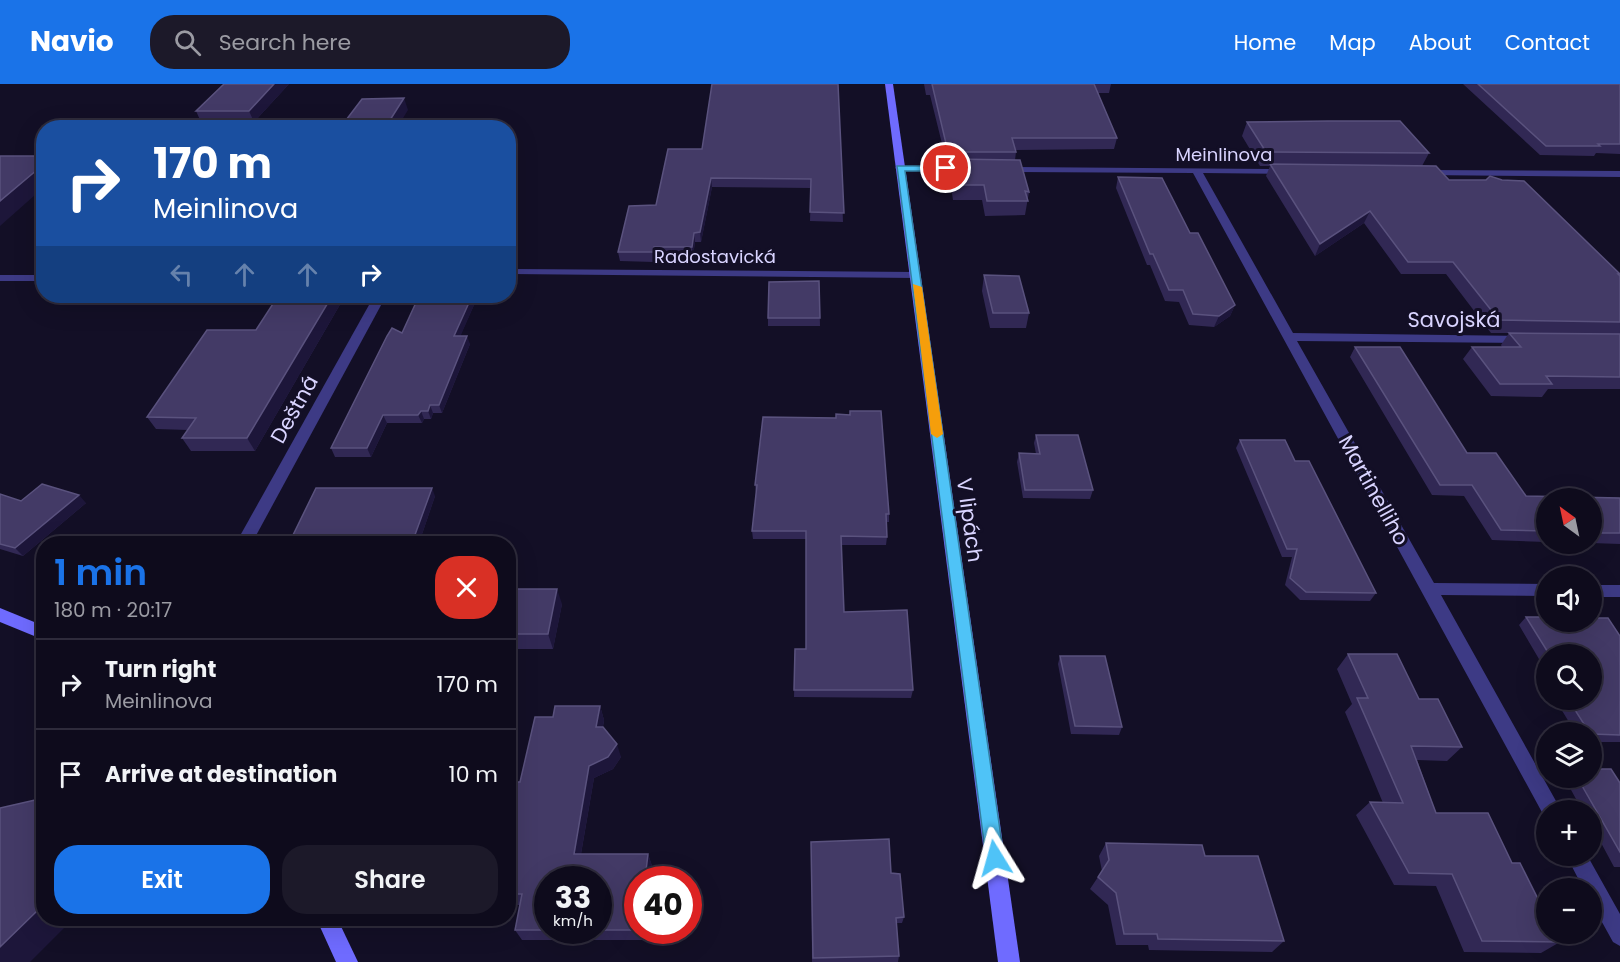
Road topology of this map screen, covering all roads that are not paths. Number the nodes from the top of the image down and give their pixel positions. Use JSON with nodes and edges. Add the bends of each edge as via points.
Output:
{"nodes":[{"id":1,"x":889,"y":84,"type":"edge"},
{"id":2,"x":900,"y":168,"type":"junction"},
{"id":3,"x":983,"y":169,"type":"edge"},
{"id":4,"x":995,"y":169,"type":"edge"},
{"id":5,"x":1197,"y":171,"type":"junction"},
{"id":6,"x":1303,"y":171,"type":"edge"},
{"id":7,"x":1409,"y":172,"type":"edge"},
{"id":8,"x":1620,"y":174,"type":"edge"},
{"id":9,"x":516,"y":272,"type":"edge"},
{"id":10,"x":915,"y":275,"type":"junction"},
{"id":11,"x":0,"y":278,"type":"edge"},
{"id":12,"x":36,"y":278,"type":"edge"},
{"id":13,"x":376,"y":303,"type":"edge"},
{"id":14,"x":1289,"y":337,"type":"junction"},
{"id":15,"x":1539,"y":339,"type":"edge"},
{"id":16,"x":248,"y":536,"type":"edge"},
{"id":17,"x":1429,"y":590,"type":"junction"},
{"id":18,"x":1536,"y":590,"type":"edge"},
{"id":19,"x":1602,"y":591,"type":"edge"},
{"id":20,"x":1620,"y":591,"type":"edge"},
{"id":21,"x":0,"y":615,"type":"edge"},
{"id":22,"x":36,"y":630,"type":"edge"},
{"id":23,"x":1545,"y":800,"type":"edge"},
{"id":24,"x":1582,"y":866,"type":"edge"},
{"id":25,"x":330,"y":926,"type":"edge"},
{"id":26,"x":1620,"y":935,"type":"edge"},
{"id":27,"x":347,"y":962,"type":"edge"},
{"id":28,"x":1009,"y":962,"type":"edge"}],
"edges":[{"from":1,"to":2,"type":"street","name":"V lipách"},
{"from":2,"to":3,"type":"street"},
{"from":2,"to":10,"type":"street","name":"V lipách"},
{"from":4,"to":5,"type":"street","name":"Meinlinova"},
{"from":5,"to":6,"type":"street","name":"Meinlinova"},
{"from":5,"to":14,"type":"street","name":"Martinelliho"},
{"from":7,"to":8,"type":"street"},
{"from":9,"to":10,"type":"street","name":"Radostavická"},
{"from":10,"to":28,"type":"street","name":"V lipách"},
{"from":11,"to":12,"type":"street"},
{"from":13,"to":16,"type":"street","name":"Deštná"},
{"from":14,"to":15,"type":"street","name":"Savojská"},
{"from":14,"to":17,"type":"street","name":"Martinelliho"},
{"from":17,"to":18,"type":"street"},
{"from":17,"to":23,"type":"street","name":"Martinelliho"},
{"from":19,"to":20,"type":"street"},
{"from":21,"to":22,"type":"street"},
{"from":24,"to":26,"type":"street"},
{"from":25,"to":27,"type":"street"}]}
